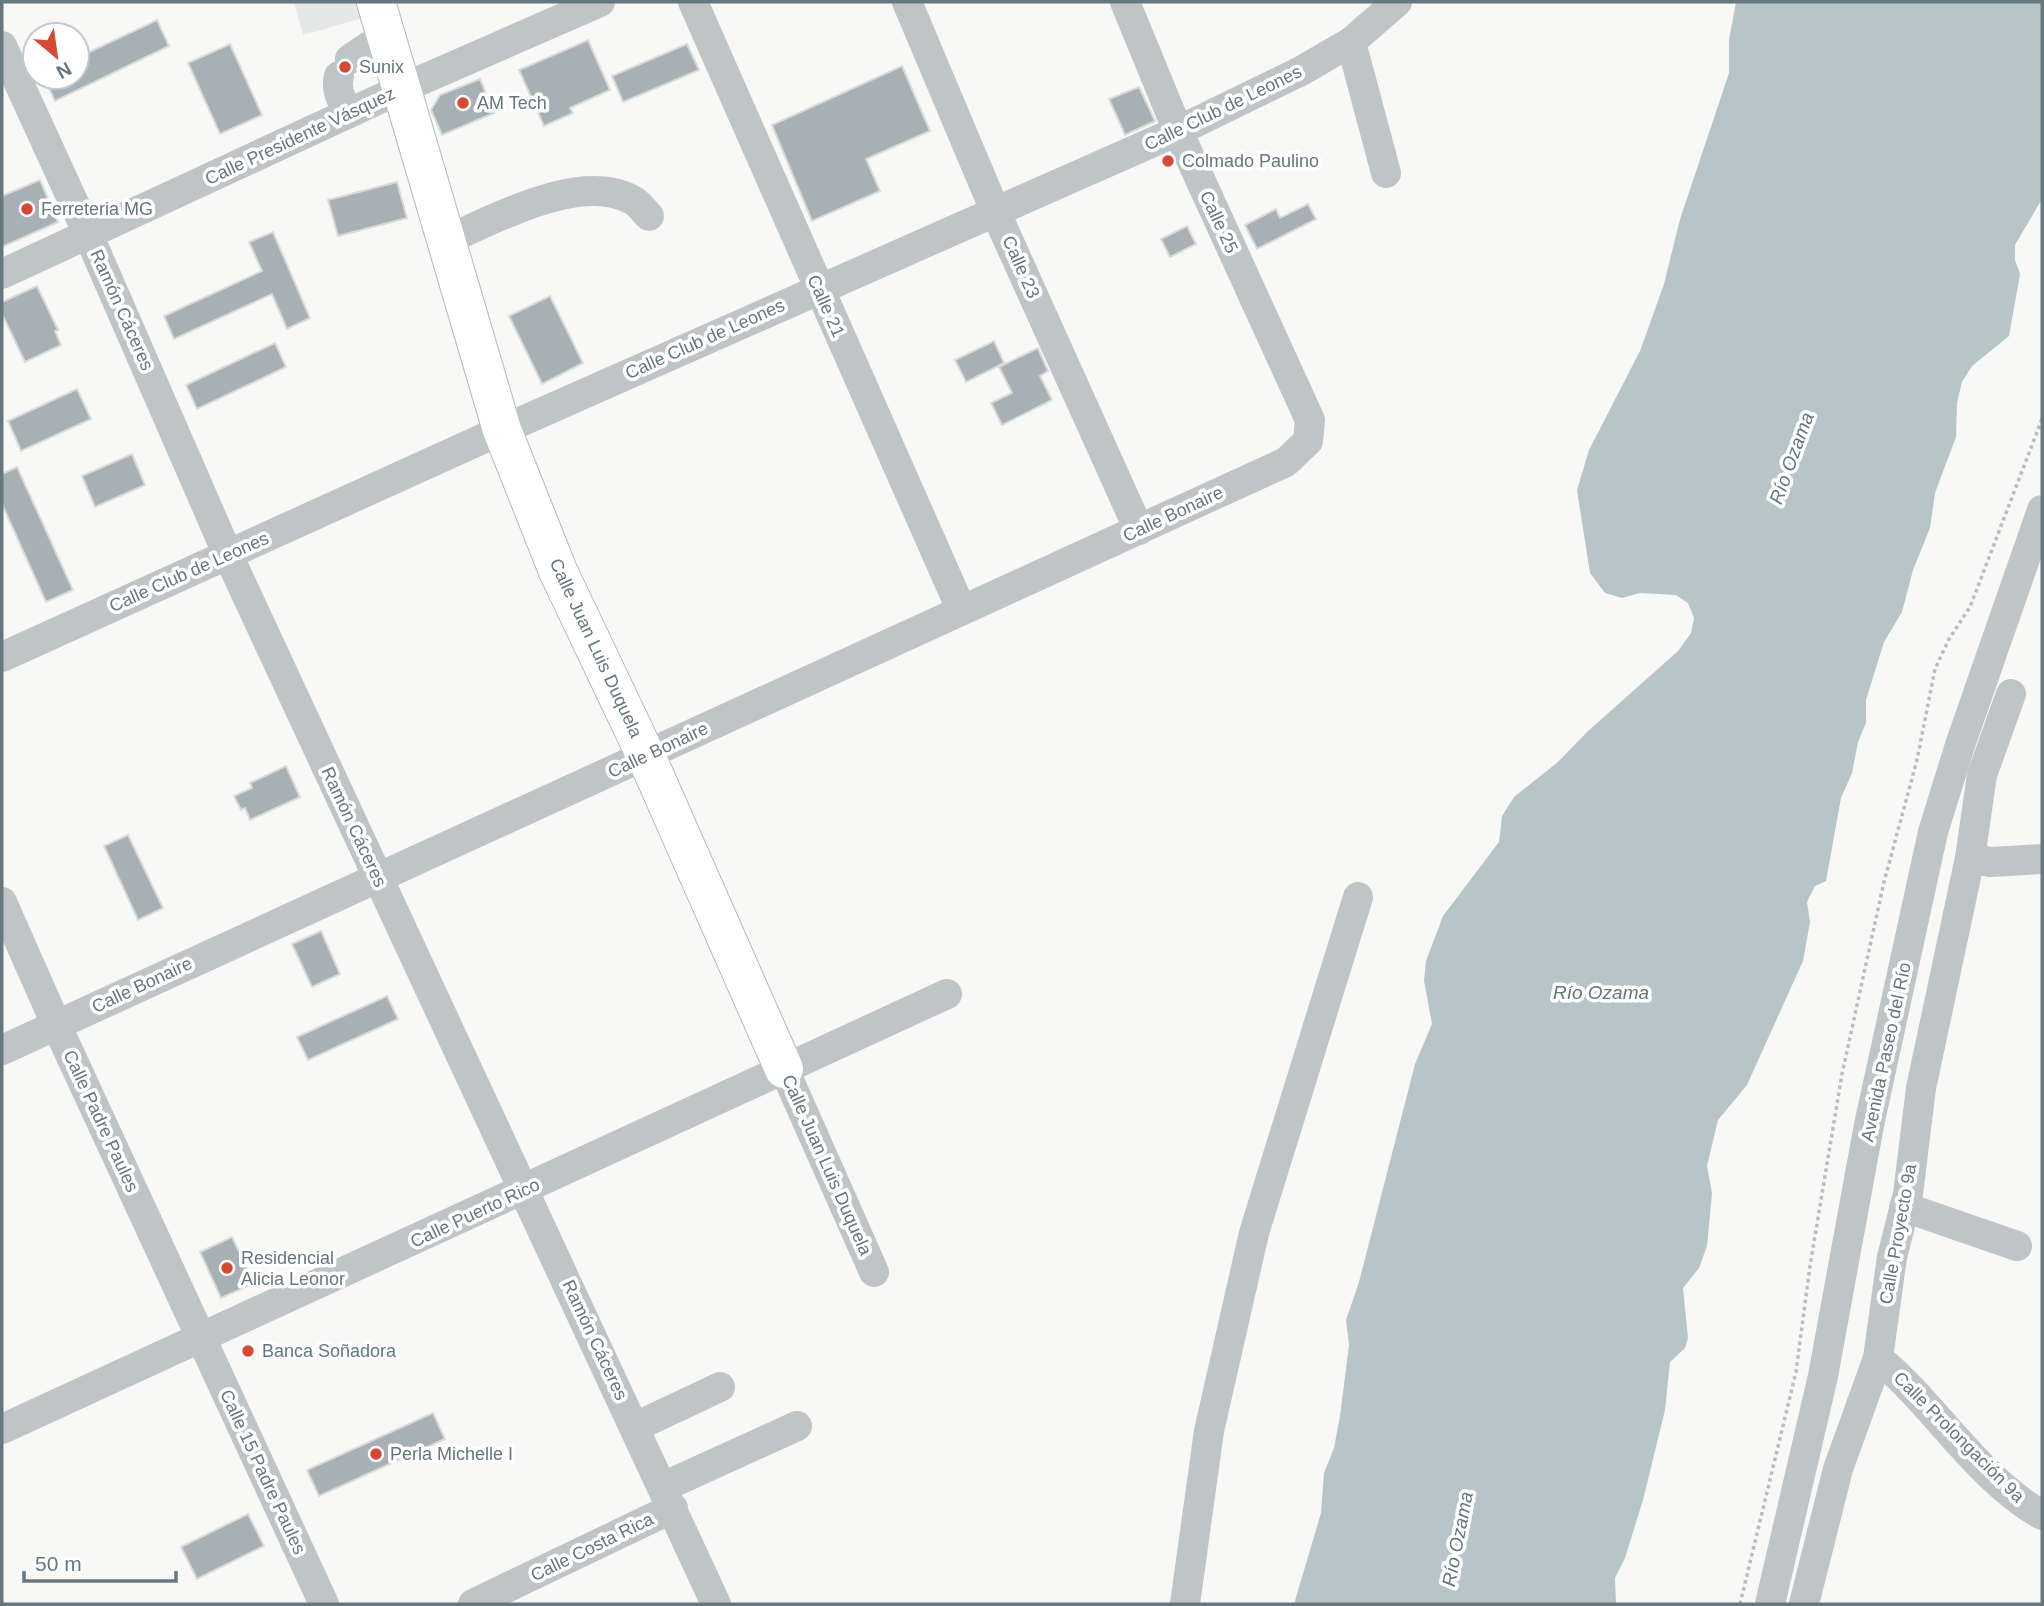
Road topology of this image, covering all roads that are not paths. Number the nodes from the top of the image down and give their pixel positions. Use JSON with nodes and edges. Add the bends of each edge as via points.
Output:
{"nodes":[{"id":1,"x":376,"y":2,"type":"edge"},
{"id":2,"x":600,"y":2,"type":"edge"},
{"id":3,"x":693,"y":2,"type":"edge"},
{"id":4,"x":906,"y":2,"type":"edge"},
{"id":5,"x":1125,"y":2,"type":"edge"},
{"id":6,"x":1397,"y":2,"type":"edge"},
{"id":7,"x":388,"y":40,"type":"junction"},
{"id":8,"x":1351,"y":42,"type":"junction"},
{"id":9,"x":2,"y":46,"type":"edge"},
{"id":10,"x":401,"y":89,"type":"junction"},
{"id":11,"x":349,"y":113,"type":"junction"},
{"id":12,"x":1178,"y":131,"type":"junction"},
{"id":13,"x":1386,"y":173,"type":"dead end"},
{"id":14,"x":996,"y":212,"type":"junction"},
{"id":15,"x":649,"y":216,"type":"dead end"},
{"id":16,"x":88,"y":234,"type":"junction"},
{"id":17,"x":446,"y":240,"type":"junction"},
{"id":18,"x":2,"y":274,"type":"edge"},
{"id":19,"x":818,"y":289,"type":"junction"},
{"id":20,"x":502,"y":430,"type":"junction"},
{"id":21,"x":1308,"y":441,"type":"joint"},
{"id":22,"x":2042,"y":510,"type":"edge"},
{"id":23,"x":1139,"y":530,"type":"junction"},
{"id":24,"x":228,"y":555,"type":"junction"},
{"id":25,"x":961,"y":610,"type":"junction"},
{"id":26,"x":2,"y":657,"type":"edge"},
{"id":27,"x":2011,"y":694,"type":"dead end"},
{"id":28,"x":646,"y":756,"type":"junction"},
{"id":29,"x":1970,"y":858,"type":"junction"},
{"id":30,"x":2042,"y":859,"type":"edge"},
{"id":31,"x":377,"y":877,"type":"junction"},
{"id":32,"x":1359,"y":897,"type":"dead end"},
{"id":33,"x":2,"y":902,"type":"edge"},
{"id":34,"x":947,"y":994,"type":"dead end"},
{"id":35,"x":56,"y":1024,"type":"junction"},
{"id":36,"x":2,"y":1050,"type":"edge"},
{"id":37,"x":784,"y":1069,"type":"junction"},
{"id":38,"x":525,"y":1189,"type":"junction"},
{"id":39,"x":1904,"y":1207,"type":"junction"},
{"id":40,"x":2017,"y":1247,"type":"dead end"},
{"id":41,"x":874,"y":1272,"type":"dead end"},
{"id":42,"x":201,"y":1339,"type":"junction"},
{"id":43,"x":1878,"y":1357,"type":"junction"},
{"id":44,"x":720,"y":1387,"type":"dead end"},
{"id":45,"x":797,"y":1426,"type":"dead end"},
{"id":46,"x":635,"y":1427,"type":"junction"},
{"id":47,"x":2,"y":1429,"type":"edge"},
{"id":48,"x":668,"y":1498,"type":"junction"},
{"id":49,"x":2042,"y":1515,"type":"edge"},
{"id":50,"x":324,"y":1604,"type":"edge"},
{"id":51,"x":473,"y":1604,"type":"edge"},
{"id":52,"x":716,"y":1604,"type":"edge"},
{"id":53,"x":1185,"y":1604,"type":"edge"},
{"id":54,"x":1770,"y":1604,"type":"edge"},
{"id":55,"x":1804,"y":1604,"type":"edge"}],
"edges":[{"from":1,"to":7,"type":"main road","name":"Calle Juan Luis Duquela"},
{"from":2,"to":10,"type":"street","name":"Calle Presidente Vásquez"},
{"from":3,"to":19,"type":"street","name":"Calle 21"},
{"from":4,"to":14,"type":"street","name":"Calle 23"},
{"from":5,"to":12,"type":"street","name":"Calle 25"},
{"from":6,"to":8,"type":"street","name":"Calle Club de Leones"},
{"from":7,"to":10,"type":"main road","name":"Calle Juan Luis Duquela"},
{"from":7,"to":11,"type":"street","via":[[368,47],[344,68],[339,93]]},
{"from":8,"to":12,"type":"street","name":"Calle Club de Leones"},
{"from":8,"to":13,"type":"street"},
{"from":9,"to":16,"type":"street","name":"Ramón Cáceres"},
{"from":10,"to":11,"type":"street","name":"Calle Presidente Vásquez"},
{"from":10,"to":17,"type":"main road","name":"Calle Juan Luis Duquela"},
{"from":11,"to":16,"type":"street","name":"Calle Presidente Vásquez"},
{"from":12,"to":14,"type":"street","name":"Calle Club de Leones"},
{"from":12,"to":21,"type":"street","name":"Calle 25","via":[[1310,420]]},
{"from":14,"to":19,"type":"street","name":"Calle Club de Leones"},
{"from":14,"to":23,"type":"street","name":"Calle 23"},
{"from":15,"to":17,"type":"street","via":[[635,202],[614,193],[585,189],[555,195]]},
{"from":16,"to":18,"type":"street","name":"Calle Presidente Vásquez"},
{"from":16,"to":24,"type":"street","name":"Ramón Cáceres"},
{"from":17,"to":20,"type":"main road","name":"Calle Juan Luis Duquela"},
{"from":19,"to":20,"type":"street","name":"Calle Club de Leones"},
{"from":19,"to":25,"type":"street","name":"Calle 21"},
{"from":20,"to":24,"type":"street","name":"Calle Club de Leones"},
{"from":20,"to":28,"type":"main road","name":"Calle Juan Luis Duquela","via":[[558,571]]},
{"from":21,"to":23,"type":"street","name":"Calle Bonaire","via":[[1286,462]]},
{"from":22,"to":54,"type":"street","name":"Avenida Paseo del Río","via":[[1933,832],[1870,1125],[1823,1376]]},
{"from":23,"to":25,"type":"street","name":"Calle Bonaire"},
{"from":24,"to":26,"type":"street","name":"Calle Club de Leones"},
{"from":24,"to":31,"type":"street","name":"Ramón Cáceres"},
{"from":25,"to":28,"type":"street","name":"Calle Bonaire"},
{"from":27,"to":29,"type":"street","name":"Calle Proyecto 9a","via":[[1982,775]]},
{"from":28,"to":31,"type":"street","name":"Calle Bonaire"},
{"from":28,"to":37,"type":"main road","name":"Calle Juan Luis Duquela"},
{"from":29,"to":30,"type":"street","via":[[1990,862]]},
{"from":29,"to":39,"type":"street","name":"Calle Proyecto 9a","via":[[1921,1088]]},
{"from":31,"to":35,"type":"street","name":"Calle Bonaire"},
{"from":31,"to":38,"type":"street","name":"Ramón Cáceres"},
{"from":32,"to":53,"type":"street","via":[[1254,1233],[1209,1431]]},
{"from":33,"to":35,"type":"street","name":"Calle Padre Paules"},
{"from":34,"to":37,"type":"street","name":"Calle Puerto Rico"},
{"from":35,"to":36,"type":"street","name":"Calle Bonaire"},
{"from":35,"to":42,"type":"street","name":"Calle Padre Paules"},
{"from":37,"to":38,"type":"street","name":"Calle Puerto Rico"},
{"from":37,"to":41,"type":"street","name":"Calle Juan Luis Duquela"},
{"from":38,"to":42,"type":"street","name":"Calle Puerto Rico"},
{"from":38,"to":46,"type":"street","name":"Ramón Cáceres"},
{"from":39,"to":40,"type":"street"},
{"from":39,"to":43,"type":"street","name":"Calle Proyecto 9a"},
{"from":42,"to":47,"type":"street","name":"Calle Puerto Rico"},
{"from":42,"to":50,"type":"street","name":"Calle 15 Padre Paules"},
{"from":43,"to":49,"type":"street","name":"Calle Prolongación 9a","via":[[2020,1502]]},
{"from":43,"to":55,"type":"street","name":"Calle Proyecto 9a","via":[[1838,1469]]},
{"from":44,"to":46,"type":"street"},
{"from":45,"to":48,"type":"street","name":"Calle Costa Rica"},
{"from":46,"to":48,"type":"street","name":"Ramón Cáceres"},
{"from":48,"to":51,"type":"street","name":"Calle Costa Rica"},
{"from":48,"to":52,"type":"street","name":"Ramón Cáceres"}]}
